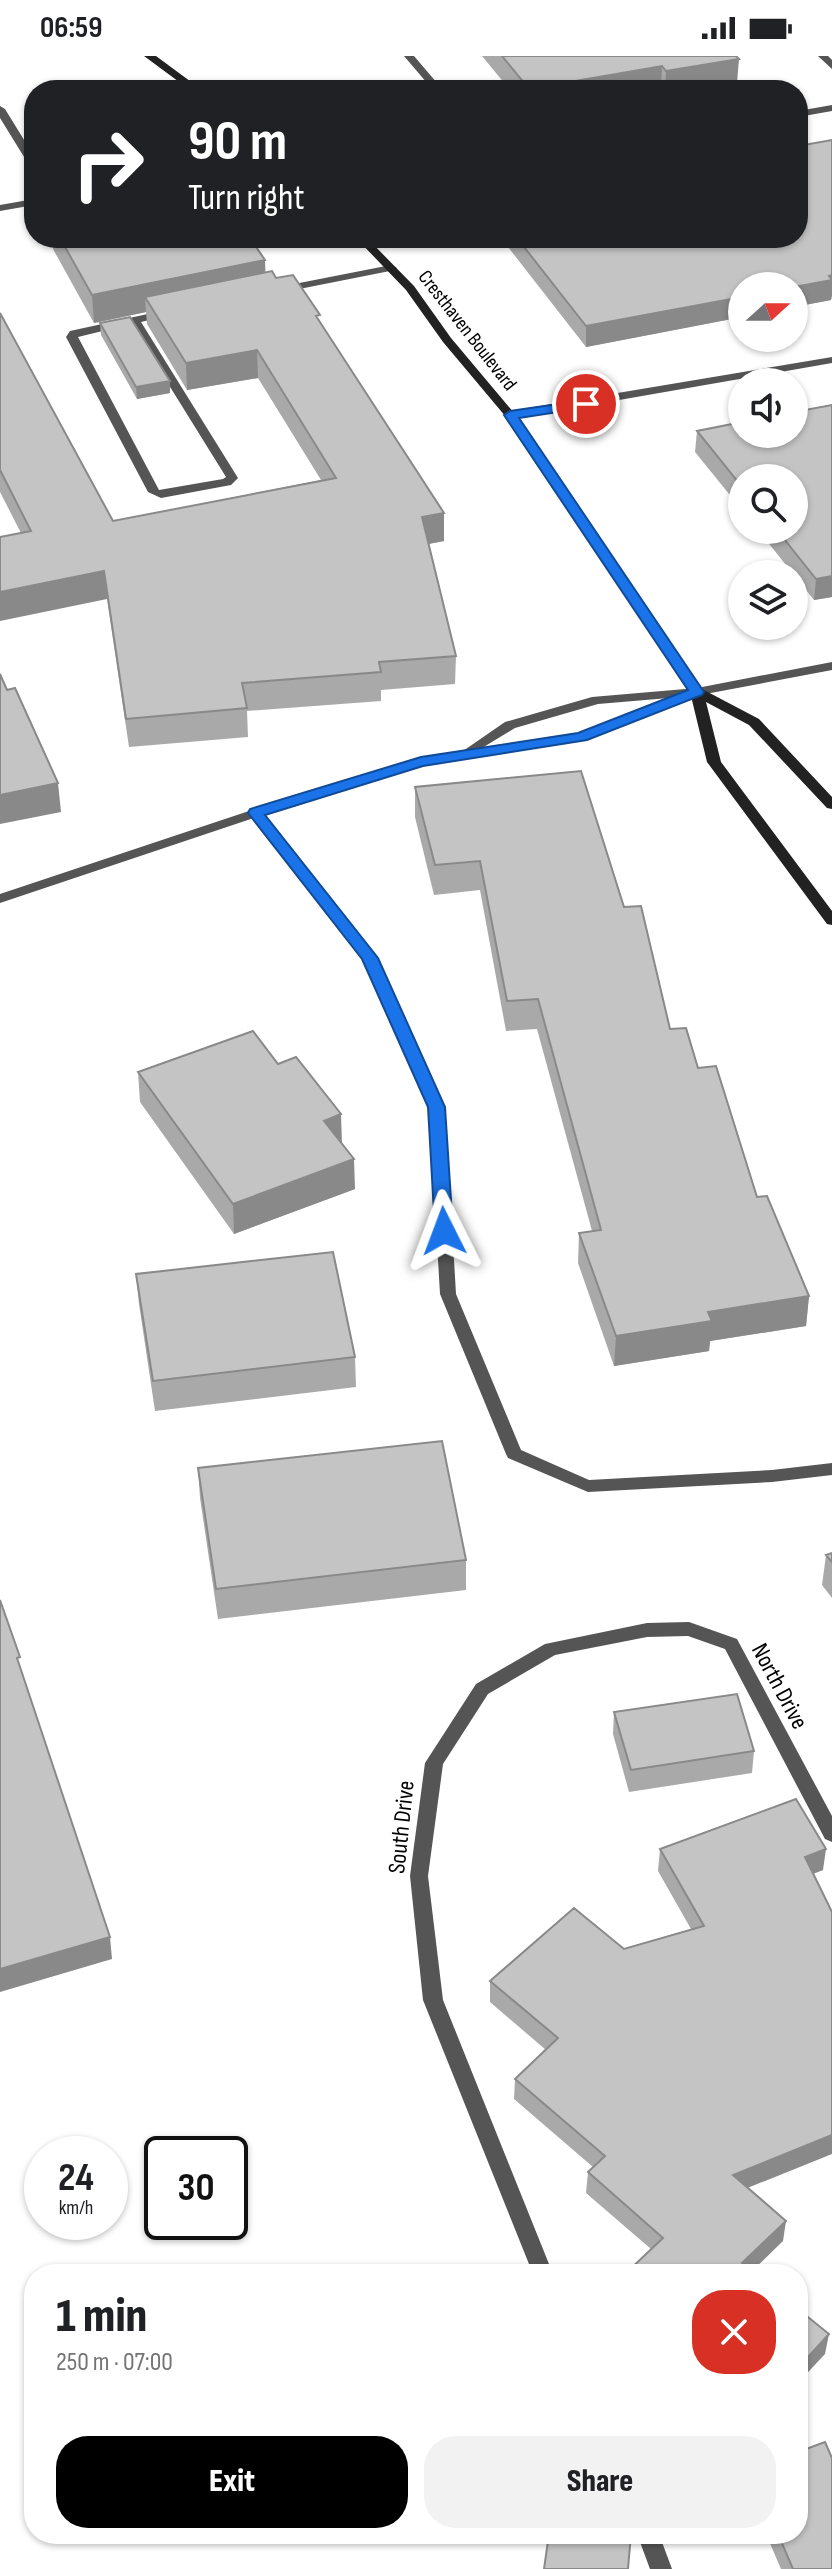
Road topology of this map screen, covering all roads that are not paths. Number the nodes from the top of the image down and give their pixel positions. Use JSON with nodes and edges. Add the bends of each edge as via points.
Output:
{"nodes":[{"id":1,"x":149,"y":56,"type":"edge"},
{"id":2,"x":409,"y":56,"type":"edge"},
{"id":3,"x":823,"y":56,"type":"edge"},
{"id":4,"x":832,"y":66,"type":"edge"},
{"id":5,"x":183,"y":80,"type":"edge"},
{"id":6,"x":429,"y":80,"type":"edge"},
{"id":7,"x":832,"y":108,"type":"edge"},
{"id":8,"x":0,"y":109,"type":"edge"},
{"id":9,"x":808,"y":112,"type":"edge"},
{"id":10,"x":24,"y":149,"type":"edge"},
{"id":11,"x":24,"y":204,"type":"edge"},
{"id":12,"x":0,"y":208,"type":"edge"},
{"id":13,"x":371,"y":248,"type":"edge"},
{"id":14,"x":391,"y":268,"type":"junction"},
{"id":15,"x":274,"y":291,"type":"edge"},
{"id":16,"x":180,"y":310,"type":"edge"},
{"id":17,"x":134,"y":319,"type":"junction"},
{"id":18,"x":832,"y":360,"type":"edge"},
{"id":19,"x":510,"y":415,"type":"junction"},
{"id":20,"x":832,"y":666,"type":"edge"},
{"id":21,"x":697,"y":692,"type":"junction"},
{"id":22,"x":461,"y":756,"type":"junction"},
{"id":23,"x":832,"y":805,"type":"edge"},
{"id":24,"x":255,"y":813,"type":"junction"},
{"id":25,"x":0,"y":899,"type":"edge"},
{"id":26,"x":832,"y":921,"type":"edge"},
{"id":27,"x":832,"y":1469,"type":"edge"},
{"id":28,"x":731,"y":1644,"type":"joint"},
{"id":29,"x":832,"y":1834,"type":"edge"},
{"id":30,"x":539,"y":2264,"type":"edge"},
{"id":31,"x":652,"y":2544,"type":"edge"},
{"id":32,"x":661,"y":2569,"type":"edge"}],
"edges":[{"from":1,"to":5,"type":"street"},
{"from":2,"to":6,"type":"street"},
{"from":3,"to":4,"type":"street"},
{"from":7,"to":9,"type":"street"},
{"from":8,"to":10,"type":"street"},
{"from":11,"to":12,"type":"street"},
{"from":13,"to":14,"type":"street","name":"Cresthaven Boulevard"},
{"from":14,"to":15,"type":"street"},
{"from":14,"to":19,"type":"street","name":"Cresthaven Boulevard"},
{"from":16,"to":17,"type":"street"},
{"from":17,"to":17,"type":"street","via":[[72,337],[154,492],[227,482],[232,478]]},
{"from":18,"to":19,"type":"street"},
{"from":19,"to":21,"type":"street","name":"Cresthaven Boulevard"},
{"from":20,"to":21,"type":"street"},
{"from":21,"to":22,"type":"street","via":[[581,737]]},
{"from":21,"to":22,"type":"street","via":[[597,700],[510,725]]},
{"from":21,"to":23,"type":"street","name":"Cresthaven Boulevard","via":[[754,722]]},
{"from":21,"to":26,"type":"street","name":"Cresthaven Boulevard","via":[[714,762]]},
{"from":22,"to":24,"type":"street","via":[[421,762]]},
{"from":24,"to":25,"type":"street"},
{"from":24,"to":27,"type":"street","via":[[370,958],[437,1107],[448,1294],[514,1454],[588,1486]]},
{"from":28,"to":29,"type":"street","name":"North Drive"},
{"from":28,"to":30,"type":"street","name":"South Drive","via":[[689,1629],[647,1630],[551,1649],[482,1689],[434,1763],[419,1876],[433,2000]]},
{"from":31,"to":32,"type":"street"}]}
